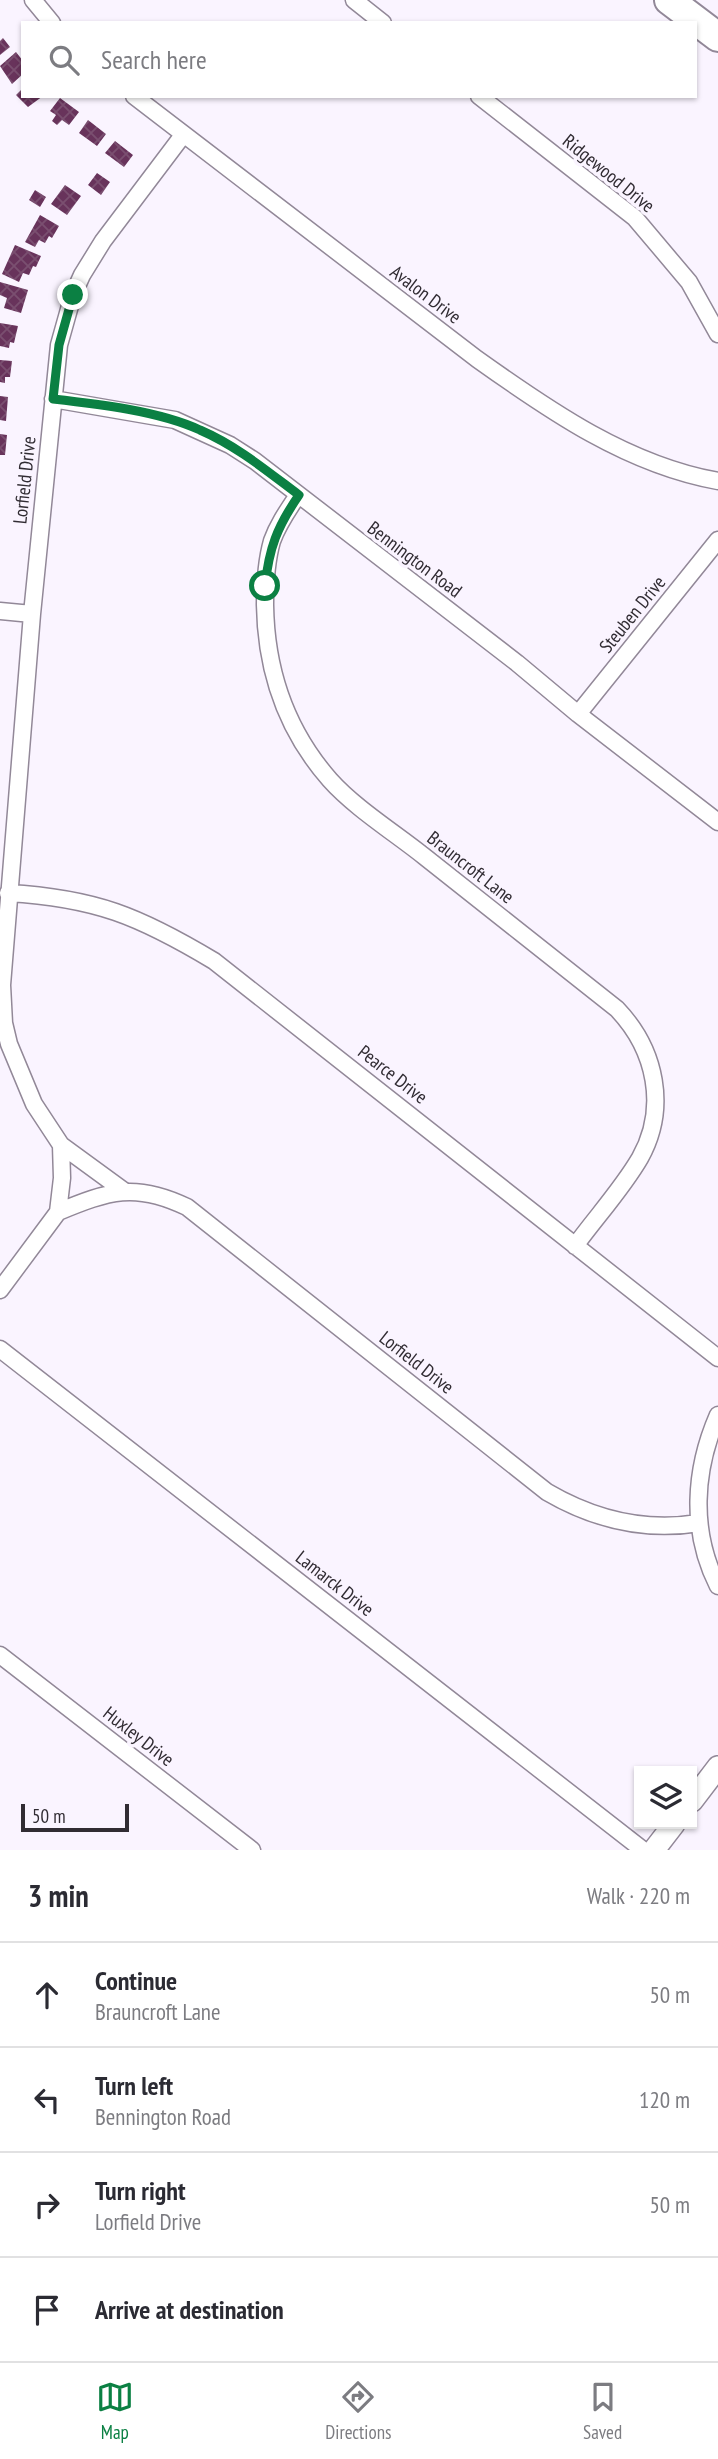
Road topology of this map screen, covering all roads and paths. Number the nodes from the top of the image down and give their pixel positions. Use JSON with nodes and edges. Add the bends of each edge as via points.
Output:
{"nodes":[{"id":1,"x":33,"y":0,"type":"edge"},
{"id":2,"x":354,"y":0,"type":"edge"},
{"id":3,"x":669,"y":0,"type":"edge"},
{"id":4,"x":50,"y":21,"type":"edge"},
{"id":5,"x":380,"y":21,"type":"edge"},
{"id":6,"x":697,"y":21,"type":"edge"},
{"id":7,"x":697,"y":21,"type":"edge"},
{"id":8,"x":718,"y":37,"type":"edge"},
{"id":9,"x":137,"y":98,"type":"edge"},
{"id":10,"x":482,"y":98,"type":"edge"},
{"id":11,"x":183,"y":135,"type":"junction"},
{"id":12,"x":718,"y":334,"type":"edge"},
{"id":13,"x":53,"y":399,"type":"junction"},
{"id":14,"x":718,"y":481,"type":"edge"},
{"id":15,"x":299,"y":495,"type":"junction"},
{"id":16,"x":718,"y":540,"type":"edge"},
{"id":17,"x":0,"y":611,"type":"edge"},
{"id":18,"x":32,"y":614,"type":"junction"},
{"id":19,"x":579,"y":714,"type":"junction"},
{"id":20,"x":718,"y":822,"type":"edge"},
{"id":21,"x":8,"y":893,"type":"junction"},
{"id":22,"x":61,"y":1145,"type":"junction"},
{"id":23,"x":124,"y":1191,"type":"junction"},
{"id":24,"x":58,"y":1212,"type":"junction"},
{"id":25,"x":575,"y":1246,"type":"junction"},
{"id":26,"x":0,"y":1290,"type":"edge"},
{"id":27,"x":0,"y":1349,"type":"edge"},
{"id":28,"x":718,"y":1358,"type":"edge"},
{"id":29,"x":718,"y":1415,"type":"edge"},
{"id":30,"x":699,"y":1523,"type":"junction"},
{"id":31,"x":718,"y":1586,"type":"edge"},
{"id":32,"x":0,"y":1655,"type":"edge"},
{"id":33,"x":718,"y":1767,"type":"edge"},
{"id":34,"x":697,"y":1794,"type":"edge"},
{"id":35,"x":670,"y":1829,"type":"edge"},
{"id":36,"x":252,"y":1850,"type":"edge"},
{"id":37,"x":643,"y":1850,"type":"edge"},
{"id":38,"x":654,"y":1850,"type":"edge"}],
"edges":[{"from":1,"to":4,"type":"street"},
{"from":2,"to":5,"type":"street"},
{"from":3,"to":6,"type":"highway"},
{"from":7,"to":8,"type":"highway"},
{"from":9,"to":11,"type":"street","name":"Avalon Drive"},
{"from":10,"to":12,"type":"street","name":"Ridgewood Drive","via":[[635,218],[689,282]]},
{"from":11,"to":13,"type":"street","name":"Lorfield Drive","via":[[82,275],[64,320]]},
{"from":11,"to":14,"type":"street","name":"Avalon Drive","via":[[531,398],[647,460]]},
{"from":13,"to":15,"type":"street","name":"Bennington Road","via":[[175,420],[200,429],[255,461]]},
{"from":13,"to":18,"type":"street","name":"Lorfield Drive"},
{"from":15,"to":19,"type":"street","name":"Bennington Road"},
{"from":15,"to":25,"type":"street","name":"Brauncroft Lane","via":[[273,540],[265,586],[271,663],[277,691],[295,730],[351,801],[617,1009],[649,1057],[656,1098],[648,1139],[633,1169]]},
{"from":16,"to":19,"type":"street","name":"Steuben Drive"},
{"from":17,"to":18,"type":"street"},
{"from":18,"to":21,"type":"street","name":"Lorfield Drive"},
{"from":19,"to":20,"type":"street","name":"Bennington Road"},
{"from":21,"to":22,"type":"street","name":"Lorfield Drive","via":[[4,1023],[34,1104]]},
{"from":21,"to":25,"type":"street","name":"Pearce Drive","via":[[101,905],[167,933],[202,954]]},
{"from":22,"to":23,"type":"street","name":"Lorfield Drive"},
{"from":22,"to":24,"type":"street"},
{"from":23,"to":24,"type":"street","name":"Lorfield Drive"},
{"from":23,"to":30,"type":"street","name":"Lorfield Drive","via":[[152,1194],[187,1207],[547,1492],[595,1516],[641,1526]]},
{"from":24,"to":26,"type":"street"},
{"from":25,"to":28,"type":"street","name":"Pearce Drive"},
{"from":27,"to":37,"type":"street","name":"Lamarck Drive"},
{"from":29,"to":30,"type":"street","via":[[701,1465]]},
{"from":30,"to":31,"type":"street"},
{"from":32,"to":36,"type":"street","name":"Huxley Drive"},
{"from":33,"to":34,"type":"street"},
{"from":35,"to":38,"type":"street"}]}
